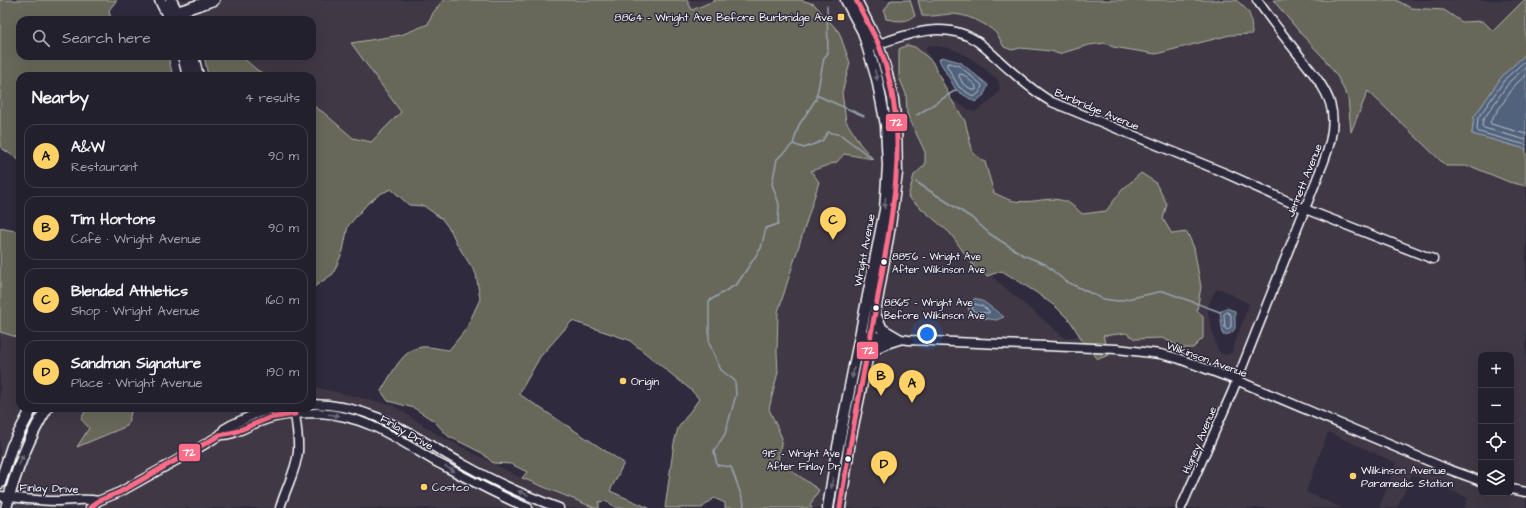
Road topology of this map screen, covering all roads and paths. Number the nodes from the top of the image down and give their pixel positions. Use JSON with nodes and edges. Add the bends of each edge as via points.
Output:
{"nodes":[{"id":1,"x":160,"y":0,"type":"edge"},
{"id":2,"x":170,"y":0,"type":"edge"},
{"id":3,"x":214,"y":0,"type":"edge"},
{"id":4,"x":846,"y":0,"type":"edge"},
{"id":5,"x":856,"y":0,"type":"edge"},
{"id":6,"x":1257,"y":0,"type":"edge"},
{"id":7,"x":172,"y":16,"type":"edge"},
{"id":8,"x":174,"y":16,"type":"edge"},
{"id":9,"x":178,"y":16,"type":"edge"},
{"id":10,"x":873,"y":46,"type":"junction"},
{"id":11,"x":184,"y":60,"type":"edge"},
{"id":12,"x":194,"y":60,"type":"edge"},
{"id":13,"x":187,"y":72,"type":"edge"},
{"id":14,"x":197,"y":72,"type":"edge"},
{"id":15,"x":1305,"y":209,"type":"junction"},
{"id":16,"x":1433,"y":259,"type":"dead end"},
{"id":17,"x":875,"y":314,"type":"junction"},
{"id":18,"x":860,"y":334,"type":"junction"},
{"id":19,"x":871,"y":336,"type":"junction"},
{"id":20,"x":899,"y":339,"type":"junction"},
{"id":21,"x":867,"y":359,"type":"junction"},
{"id":22,"x":1236,"y":380,"type":"junction"},
{"id":23,"x":316,"y":404,"type":"edge"},
{"id":24,"x":30,"y":412,"type":"edge"},
{"id":25,"x":44,"y":412,"type":"edge"},
{"id":26,"x":261,"y":412,"type":"edge"},
{"id":27,"x":291,"y":412,"type":"edge"},
{"id":28,"x":294,"y":412,"type":"edge"},
{"id":29,"x":306,"y":412,"type":"edge"},
{"id":30,"x":220,"y":435,"type":"junction"},
{"id":31,"x":1478,"y":480,"type":"edge"},
{"id":32,"x":0,"y":483,"type":"edge"},
{"id":33,"x":1514,"y":490,"type":"edge"},
{"id":34,"x":1526,"y":492,"type":"edge"},
{"id":35,"x":4,"y":497,"type":"edge"},
{"id":36,"x":98,"y":501,"type":"junction"},
{"id":37,"x":0,"y":508,"type":"edge"},
{"id":38,"x":5,"y":508,"type":"edge"},
{"id":39,"x":90,"y":508,"type":"edge"},
{"id":40,"x":280,"y":508,"type":"edge"},
{"id":41,"x":528,"y":508,"type":"edge"},
{"id":42,"x":559,"y":508,"type":"edge"},
{"id":43,"x":828,"y":508,"type":"edge"},
{"id":44,"x":840,"y":508,"type":"edge"},
{"id":45,"x":1181,"y":508,"type":"edge"}],
"edges":[{"from":1,"to":7,"type":"main road"},
{"from":2,"to":8,"type":"main road"},
{"from":3,"to":9,"type":"main road"},
{"from":4,"to":10,"type":"main road","name":"Wright Avenue"},
{"from":5,"to":10,"type":"main road","name":"Wright Avenue"},
{"from":6,"to":15,"type":"street","name":"Jennett Avenue","via":[[1314,73],[1331,106],[1331,143]]},
{"from":10,"to":15,"type":"street","name":"Burbridge Avenue","via":[[928,30],[942,30],[967,36],[978,42],[1047,100],[1225,173]]},
{"from":10,"to":17,"type":"main road","name":"Wright Avenue","via":[[892,99],[898,149],[895,199]]},
{"from":10,"to":18,"type":"main road","name":"Wright Avenue","one_way":true,"via":[[886,125],[888,166],[884,210]]},
{"from":11,"to":13,"type":"main road"},
{"from":12,"to":14,"type":"main road"},
{"from":15,"to":16,"type":"street","name":"Burbridge Avenue"},
{"from":15,"to":22,"type":"street","name":"Jennett Avenue"},
{"from":17,"to":19,"type":"main road","name":"Wright Avenue"},
{"from":17,"to":20,"type":"main road","via":[[882,329]]},
{"from":18,"to":19,"type":"street","name":"Wilkinson Avenue"},
{"from":18,"to":43,"type":"main road","name":"Wright Avenue","one_way":true},
{"from":19,"to":20,"type":"street","name":"Wilkinson Avenue"},
{"from":19,"to":21,"type":"main road","name":"Wright Avenue"},
{"from":20,"to":21,"type":"main road","via":[[878,346]]},
{"from":20,"to":22,"type":"street","name":"Wilkinson Avenue","via":[[1139,350],[1177,358]]},
{"from":21,"to":44,"type":"main road","name":"Wright Avenue","via":[[850,441]]},
{"from":22,"to":31,"type":"street","name":"Wilkinson Avenue"},
{"from":22,"to":45,"type":"street","name":"Higney Avenue"},
{"from":42,"to":23,"type":"street","name":"Finlay Drive","one_way":true,"via":[[482,474],[386,420],[350,408]]},
{"from":24,"to":32,"type":"main road","via":[[12,446]]},
{"from":35,"to":25,"type":"main road","one_way":true},
{"from":26,"to":30,"type":"street","name":"Finlay Drive","via":[[238,421],[224,429]]},
{"from":27,"to":30,"type":"street","name":"Finlay Drive","via":[[251,425],[228,436]]},
{"from":28,"to":40,"type":"street","via":[[298,452]]},
{"from":29,"to":41,"type":"street","name":"Finlay Drive","one_way":true,"via":[[354,418],[372,425],[471,481]]},
{"from":30,"to":36,"type":"street","name":"Finlay Drive","via":[[120,492]]},
{"from":33,"to":34,"type":"street"},
{"from":35,"to":36,"type":"street","name":"Finlay Drive"},
{"from":35,"to":38,"type":"main road"},
{"from":36,"to":39,"type":"street","name":"Finlay Drive"},
{"from":37,"to":38,"type":"street"}]}
